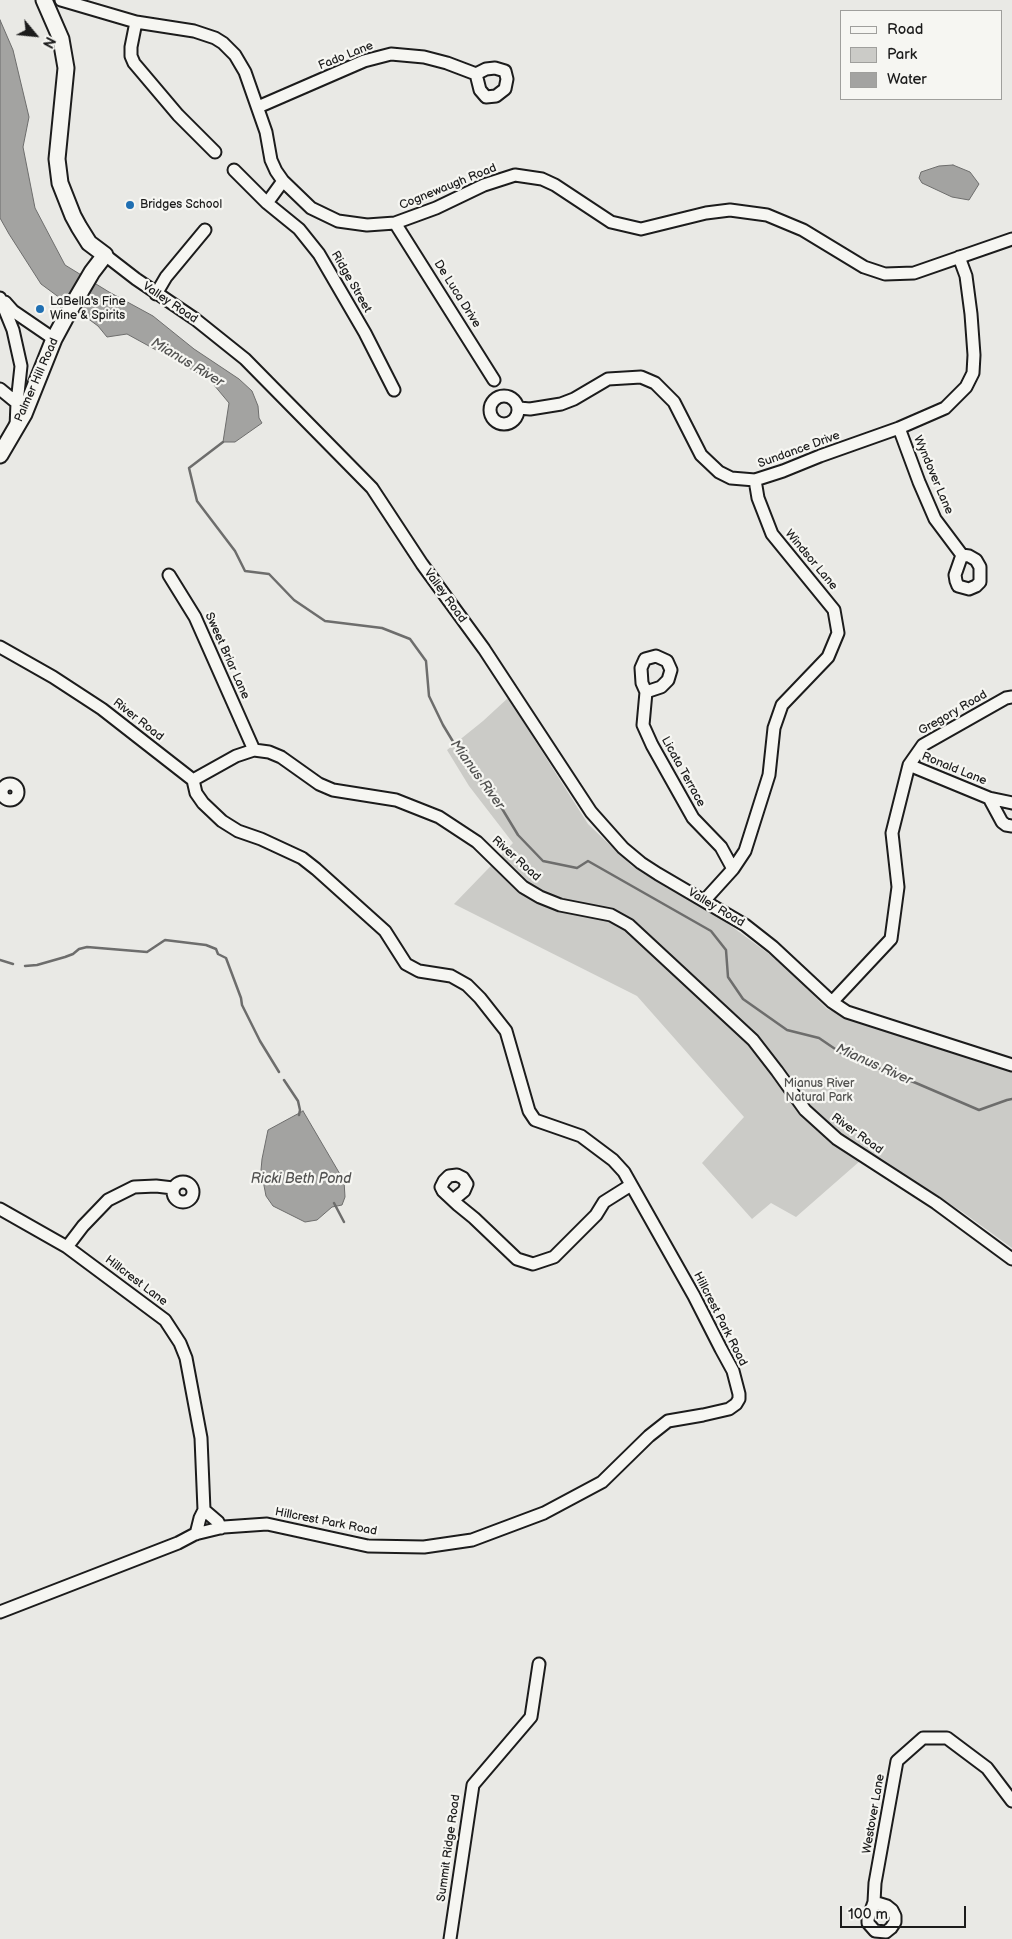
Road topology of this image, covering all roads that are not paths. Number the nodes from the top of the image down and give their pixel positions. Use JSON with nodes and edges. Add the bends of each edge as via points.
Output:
{"nodes":[{"id":1,"x":44,"y":0,"type":"edge"},
{"id":2,"x":61,"y":0,"type":"edge"},
{"id":3,"x":136,"y":22,"type":"junction"},
{"id":4,"x":476,"y":74,"type":"dead end"},
{"id":5,"x":258,"y":107,"type":"junction"},
{"id":6,"x":215,"y":152,"type":"dead end"},
{"id":7,"x":234,"y":170,"type":"dead end"},
{"id":8,"x":283,"y":182,"type":"junction"},
{"id":9,"x":267,"y":203,"type":"junction"},
{"id":10,"x":395,"y":222,"type":"junction"},
{"id":11,"x":204,"y":230,"type":"dead end"},
{"id":12,"x":1012,"y":240,"type":"edge"},
{"id":13,"x":105,"y":255,"type":"junction"},
{"id":14,"x":959,"y":257,"type":"junction"},
{"id":15,"x":156,"y":294,"type":"junction"},
{"id":16,"x":0,"y":298,"type":"edge"},
{"id":17,"x":54,"y":340,"type":"junction"},
{"id":18,"x":494,"y":380,"type":"dead end"},
{"id":19,"x":0,"y":389,"type":"edge"},
{"id":20,"x":394,"y":390,"type":"dead end"},
{"id":21,"x":17,"y":403,"type":"junction"},
{"id":22,"x":518,"y":408,"type":"dead end"},
{"id":23,"x":16,"y":427,"type":"junction"},
{"id":24,"x":899,"y":428,"type":"junction"},
{"id":25,"x":0,"y":455,"type":"edge"},
{"id":26,"x":754,"y":480,"type":"junction"},
{"id":27,"x":962,"y":555,"type":"dead end"},
{"id":28,"x":170,"y":574,"type":"dead end"},
{"id":29,"x":0,"y":648,"type":"edge"},
{"id":30,"x":646,"y":692,"type":"dead end"},
{"id":31,"x":1012,"y":697,"type":"edge"},
{"id":32,"x":254,"y":750,"type":"junction"},
{"id":33,"x":909,"y":765,"type":"junction"},
{"id":34,"x":193,"y":780,"type":"junction"},
{"id":35,"x":989,"y":798,"type":"junction"},
{"id":36,"x":1012,"y":803,"type":"edge"},
{"id":37,"x":1012,"y":826,"type":"edge"},
{"id":38,"x":733,"y":869,"type":"junction"},
{"id":39,"x":704,"y":901,"type":"junction"},
{"id":40,"x":832,"y":1002,"type":"junction"},
{"id":41,"x":1012,"y":1064,"type":"edge"},
{"id":42,"x":631,"y":1185,"type":"junction"},
{"id":43,"x":173,"y":1188,"type":"dead end"},
{"id":44,"x":453,"y":1200,"type":"dead end"},
{"id":45,"x":0,"y":1209,"type":"edge"},
{"id":46,"x":67,"y":1247,"type":"junction"},
{"id":47,"x":1012,"y":1259,"type":"edge"},
{"id":48,"x":204,"y":1510,"type":"junction"},
{"id":49,"x":221,"y":1528,"type":"junction"},
{"id":50,"x":196,"y":1534,"type":"junction"},
{"id":51,"x":0,"y":1612,"type":"edge"},
{"id":52,"x":538,"y":1664,"type":"dead end"},
{"id":53,"x":1012,"y":1801,"type":"edge"},
{"id":54,"x":874,"y":1902,"type":"dead end"},
{"id":55,"x":450,"y":1939,"type":"edge"}],
"edges":[{"from":1,"to":13,"type":"main road","name":"Valley Road","via":[[61,39],[66,68],[57,159],[60,183],[79,227],[89,243]]},
{"from":2,"to":3,"type":"street","name":"Cognewaugh Road"},
{"from":3,"to":5,"type":"street","name":"Cognewaugh Road","via":[[194,31],[224,43],[245,72]]},
{"from":3,"to":6,"type":"street","via":[[130,47],[134,63]]},
{"from":4,"to":5,"type":"street","name":"Fado Lane","via":[[424,57],[391,54],[364,61]]},
{"from":5,"to":8,"type":"street","name":"Cognewaugh Road","via":[[272,160]]},
{"from":7,"to":9,"type":"street","name":"Ridge Street"},
{"from":8,"to":9,"type":"street"},
{"from":8,"to":10,"type":"street","name":"Cognewaugh Road","via":[[311,208],[338,221],[366,225]]},
{"from":9,"to":20,"type":"street","name":"Ridge Street","via":[[299,229],[319,254]]},
{"from":10,"to":14,"type":"street","name":"Cognewaugh Road","via":[[436,208],[484,184],[515,175],[542,179],[611,222],[641,229],[730,210],[784,220],[864,267],[885,274],[914,273]]},
{"from":10,"to":18,"type":"street","name":"De Luca Drive"},
{"from":11,"to":15,"type":"street"},
{"from":12,"to":14,"type":"street","name":"Cognewaugh Road"},
{"from":13,"to":15,"type":"street","name":"Valley Road"},
{"from":13,"to":17,"type":"main road","name":"Palmer Hill Road"},
{"from":14,"to":24,"type":"street","name":"Sundance Drive","via":[[966,276],[971,314],[973,373],[966,387],[945,408]]},
{"from":15,"to":39,"type":"street","name":"Valley Road","via":[[195,319],[245,360],[372,488],[484,649],[591,812],[641,864]]},
{"from":16,"to":17,"type":"street"},
{"from":16,"to":21,"type":"street","via":[[13,330],[21,366]]},
{"from":17,"to":23,"type":"main road","name":"Palmer Hill Road","via":[[36,388]]},
{"from":19,"to":21,"type":"street"},
{"from":21,"to":23,"type":"street"},
{"from":22,"to":26,"type":"street","name":"Sundance Drive","via":[[561,404],[608,379],[646,378],[674,402],[697,448],[711,466],[731,478]]},
{"from":23,"to":25,"type":"main road","name":"Palmer Hill Road"},
{"from":24,"to":26,"type":"street","name":"Sundance Drive"},
{"from":24,"to":27,"type":"street","name":"Wyndover Lane","via":[[935,519]]},
{"from":26,"to":38,"type":"street","name":"Windsor Lane","via":[[772,534],[834,610],[838,633],[828,657],[782,705],[774,728],[769,775],[745,851]]},
{"from":28,"to":32,"type":"street","name":"Sweet Briar Lane","via":[[195,617]]},
{"from":29,"to":34,"type":"street","name":"River Road","via":[[102,708]]},
{"from":30,"to":38,"type":"street","name":"Licata Terrace","via":[[643,725],[652,745],[693,818],[722,847]]},
{"from":31,"to":33,"type":"street","name":"Gregory Road","via":[[923,745]]},
{"from":32,"to":34,"type":"street","via":[[236,756]]},
{"from":32,"to":47,"type":"street","name":"River Road","via":[[280,757],[333,790],[396,800],[439,817],[477,842],[523,887],[540,897],[560,905],[611,915],[629,925],[753,1040],[805,1110],[837,1139],[936,1203]]},
{"from":33,"to":35,"type":"street","name":"Ronald Lane"},
{"from":33,"to":40,"type":"street","name":"Gregory Road","via":[[892,832],[898,887],[890,939]]},
{"from":34,"to":42,"type":"street","name":"Hillcrest Park Road","via":[[203,803],[222,821],[302,858],[316,869],[385,931],[406,964],[418,971],[452,976],[466,985],[506,1031],[529,1111],[535,1120],[590,1142],[613,1160]]},
{"from":35,"to":36,"type":"street","name":"Ronald Lane"},
{"from":35,"to":37,"type":"street","name":"Ronald Lane","via":[[1002,822]]},
{"from":38,"to":39,"type":"street"},
{"from":39,"to":40,"type":"street","name":"Valley Road","via":[[745,925],[773,947]]},
{"from":40,"to":41,"type":"street","name":"Valley Road","via":[[854,1014]]},
{"from":42,"to":44,"type":"street","via":[[604,1202],[596,1215],[554,1257],[533,1264],[517,1259]]},
{"from":42,"to":49,"type":"street","name":"Hillcrest Park Road","via":[[732,1371],[739,1394],[733,1407],[668,1421],[602,1482],[544,1513],[472,1540],[424,1547],[368,1546],[267,1524]]},
{"from":43,"to":46,"type":"street","via":[[134,1187],[108,1200]]},
{"from":45,"to":46,"type":"street","name":"Hillcrest Lane"},
{"from":46,"to":48,"type":"street","name":"Hillcrest Lane","via":[[165,1320],[180,1342],[201,1438]]},
{"from":48,"to":49,"type":"street"},
{"from":48,"to":50,"type":"street","name":"Hillcrest Lane"},
{"from":49,"to":50,"type":"street","name":"Hillcrest Park Road"},
{"from":50,"to":51,"type":"street","name":"Hillcrest Park Road"},
{"from":52,"to":55,"type":"street","name":"Summit Ridge Road","via":[[531,1717],[472,1785]]},
{"from":53,"to":54,"type":"street","name":"Westover Lane","via":[[987,1768],[947,1738],[923,1738],[897,1761]]}]}
